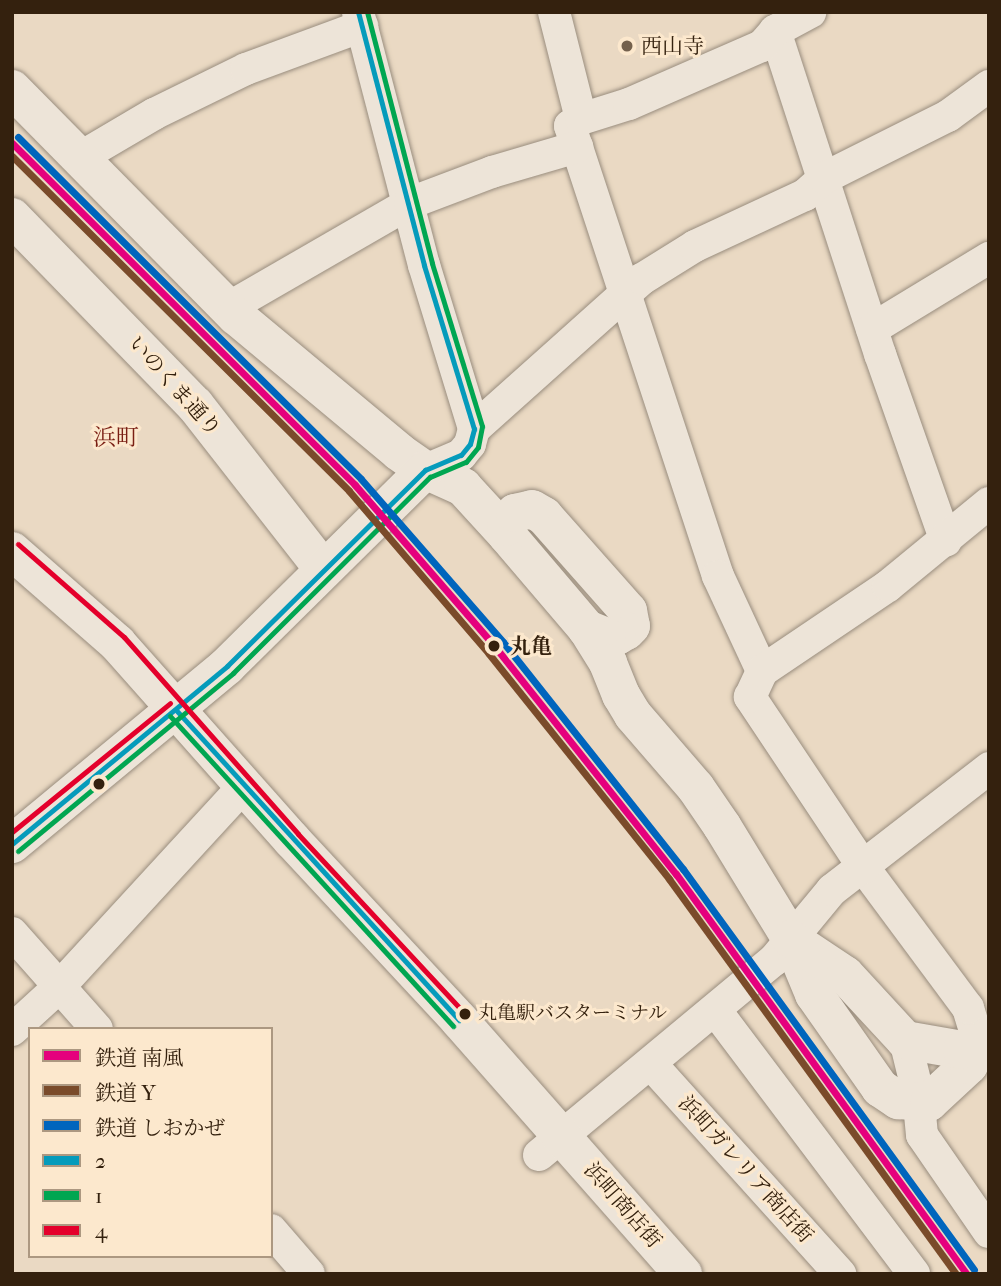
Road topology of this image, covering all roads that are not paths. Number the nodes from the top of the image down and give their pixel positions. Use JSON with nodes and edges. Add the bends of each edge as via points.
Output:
{"nodes":[{"id":1,"x":554,"y":12,"type":"edge"},
{"id":2,"x":810,"y":12,"type":"edge"},
{"id":3,"x":360,"y":19,"type":"edge"},
{"id":4,"x":775,"y":31,"type":"junction"},
{"id":5,"x":989,"y":86,"type":"edge"},
{"id":6,"x":12,"y":89,"type":"edge"},
{"id":7,"x":579,"y":133,"type":"junction"},
{"id":8,"x":81,"y":157,"type":"junction"},
{"id":9,"x":824,"y":178,"type":"junction"},
{"id":10,"x":410,"y":203,"type":"junction"},
{"id":11,"x":12,"y":217,"type":"edge"},
{"id":12,"x":989,"y":258,"type":"edge"},
{"id":13,"x":626,"y":293,"type":"junction"},
{"id":14,"x":228,"y":308,"type":"junction"},
{"id":15,"x":872,"y":329,"type":"junction"},
{"id":16,"x":474,"y":429,"type":"junction"},
{"id":17,"x":425,"y":470,"type":"junction"},
{"id":18,"x":989,"y":503,"type":"edge"},
{"id":19,"x":539,"y":512,"type":"junction"},
{"id":20,"x":507,"y":535,"type":"junction"},
{"id":21,"x":946,"y":541,"type":"junction"},
{"id":22,"x":12,"y":551,"type":"edge"},
{"id":23,"x":323,"y":569,"type":"junction"},
{"id":24,"x":631,"y":617,"type":"junction"},
{"id":25,"x":587,"y":629,"type":"junction"},
{"id":26,"x":762,"y":671,"type":"junction"},
{"id":27,"x":168,"y":701,"type":"junction"},
{"id":28,"x":654,"y":736,"type":"junction"},
{"id":29,"x":989,"y":768,"type":"edge"},
{"id":30,"x":244,"y":786,"type":"junction"},
{"id":31,"x":12,"y":844,"type":"edge"},
{"id":32,"x":864,"y":868,"type":"junction"},
{"id":33,"x":12,"y":933,"type":"edge"},
{"id":34,"x":791,"y":939,"type":"junction"},
{"id":35,"x":60,"y":986,"type":"junction"},
{"id":36,"x":716,"y":1011,"type":"junction"},
{"id":37,"x":95,"y":1027,"type":"edge"},
{"id":38,"x":12,"y":1030,"type":"edge"},
{"id":39,"x":905,"y":1040,"type":"junction"},
{"id":40,"x":984,"y":1042,"type":"edge"},
{"id":41,"x":651,"y":1064,"type":"junction"},
{"id":42,"x":918,"y":1103,"type":"junction"},
{"id":43,"x":551,"y":1146,"type":"junction"},
{"id":44,"x":273,"y":1232,"type":"edge"},
{"id":45,"x":989,"y":1232,"type":"edge"},
{"id":46,"x":309,"y":1274,"type":"edge"},
{"id":47,"x":683,"y":1274,"type":"edge"},
{"id":48,"x":840,"y":1274,"type":"edge"},
{"id":49,"x":914,"y":1274,"type":"edge"}],
"edges":[{"from":1,"to":7,"type":"street"},
{"from":2,"to":4,"type":"street"},
{"from":3,"to":8,"type":"street","via":[[154,114]]},
{"from":3,"to":10,"type":"street"},
{"from":4,"to":7,"type":"street","via":[[762,46],[629,104]]},
{"from":4,"to":9,"type":"street"},
{"from":5,"to":9,"type":"street","via":[[948,116]]},
{"from":6,"to":8,"type":"street"},
{"from":7,"to":10,"type":"street"},
{"from":7,"to":13,"type":"street"},
{"from":8,"to":14,"type":"street"},
{"from":9,"to":13,"type":"street","via":[[804,195],[695,246]]},
{"from":9,"to":15,"type":"street"},
{"from":10,"to":14,"type":"street"},
{"from":10,"to":16,"type":"street"},
{"from":11,"to":23,"type":"street","name":"いのくま通り","via":[[195,405]]},
{"from":12,"to":15,"type":"street"},
{"from":13,"to":16,"type":"street"},
{"from":13,"to":26,"type":"street","via":[[718,576]]},
{"from":14,"to":17,"type":"street"},
{"from":15,"to":21,"type":"street"},
{"from":16,"to":17,"type":"street","via":[[461,454]]},
{"from":17,"to":19,"type":"street","via":[[486,482]]},
{"from":17,"to":20,"type":"street","via":[[463,487]]},
{"from":17,"to":23,"type":"street"},
{"from":18,"to":21,"type":"street"},
{"from":19,"to":20,"type":"street","via":[[524,509],[515,513],[506,527]]},
{"from":19,"to":24,"type":"street"},
{"from":20,"to":25,"type":"street"},
{"from":21,"to":26,"type":"street"},
{"from":22,"to":27,"type":"street","name":"浜町商店街","via":[[117,643]]},
{"from":23,"to":27,"type":"street","via":[[227,666]]},
{"from":24,"to":25,"type":"street","via":[[631,626],[617,636],[599,636]]},
{"from":24,"to":28,"type":"street","via":[[639,638],[634,683]]},
{"from":25,"to":28,"type":"street","via":[[627,705]]},
{"from":26,"to":32,"type":"street","via":[[750,697]]},
{"from":27,"to":30,"type":"street","name":"浜町商店街"},
{"from":27,"to":31,"type":"street"},
{"from":28,"to":34,"type":"street","via":[[722,826]]},
{"from":29,"to":32,"type":"street"},
{"from":30,"to":35,"type":"street"},
{"from":30,"to":43,"type":"street","name":"浜町商店街"},
{"from":32,"to":34,"type":"street","via":[[832,890]]},
{"from":32,"to":40,"type":"street","via":[[968,1007]]},
{"from":33,"to":35,"type":"street"},
{"from":34,"to":36,"type":"street"},
{"from":34,"to":39,"type":"street","via":[[845,975]]},
{"from":34,"to":42,"type":"street","via":[[814,994],[880,1088],[898,1100]]},
{"from":35,"to":37,"type":"street"},
{"from":35,"to":38,"type":"street"},
{"from":36,"to":41,"type":"street"},
{"from":36,"to":49,"type":"street"},
{"from":39,"to":40,"type":"street","via":[[962,1049]]},
{"from":39,"to":42,"type":"street"},
{"from":40,"to":42,"type":"street","via":[[969,1065],[929,1102]]},
{"from":41,"to":43,"type":"street"},
{"from":41,"to":48,"type":"street","name":"浜町ガレリア商店街"},
{"from":42,"to":45,"type":"street","via":[[922,1135]]},
{"from":43,"to":47,"type":"street","name":"浜町商店街"},
{"from":44,"to":46,"type":"street"}]}
